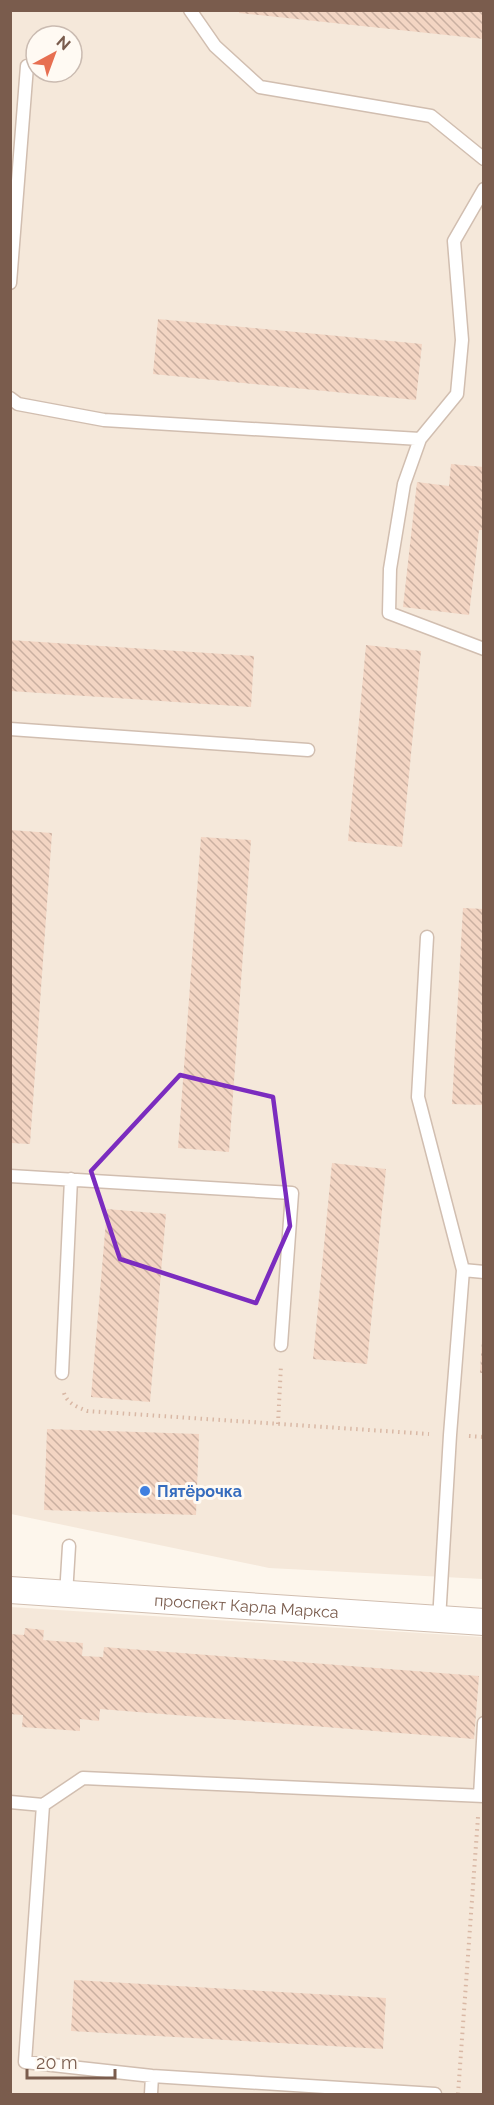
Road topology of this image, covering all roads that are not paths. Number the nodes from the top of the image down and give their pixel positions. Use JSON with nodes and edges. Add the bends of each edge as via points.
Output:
{"nodes":[{"id":1,"x":190,"y":10,"type":"edge"},
{"id":2,"x":26,"y":84,"type":"edge"},
{"id":3,"x":483,"y":159,"type":"edge"},
{"id":4,"x":483,"y":189,"type":"edge"},
{"id":5,"x":10,"y":283,"type":"edge"},
{"id":6,"x":10,"y":398,"type":"edge"},
{"id":7,"x":420,"y":439,"type":"junction"},
{"id":8,"x":483,"y":649,"type":"edge"},
{"id":9,"x":10,"y":729,"type":"edge"},
{"id":10,"x":308,"y":750,"type":"dead end"},
{"id":11,"x":427,"y":937,"type":"dead end"},
{"id":12,"x":10,"y":1176,"type":"edge"},
{"id":13,"x":71,"y":1179,"type":"junction"},
{"id":14,"x":464,"y":1270,"type":"junction"},
{"id":15,"x":483,"y":1272,"type":"edge"},
{"id":16,"x":281,"y":1345,"type":"road end"},
{"id":17,"x":62,"y":1373,"type":"road end"},
{"id":18,"x":69,"y":1546,"type":"dead end"},
{"id":19,"x":10,"y":1590,"type":"edge"},
{"id":20,"x":66,"y":1594,"type":"junction"},
{"id":21,"x":439,"y":1620,"type":"junction"},
{"id":22,"x":483,"y":1622,"type":"edge"},
{"id":23,"x":483,"y":1723,"type":"edge"},
{"id":24,"x":482,"y":1796,"type":"edge"},
{"id":25,"x":10,"y":1802,"type":"edge"},
{"id":26,"x":43,"y":1805,"type":"junction"},
{"id":27,"x":152,"y":2076,"type":"junction"},
{"id":28,"x":301,"y":2090,"type":"edge"},
{"id":29,"x":151,"y":2094,"type":"edge"},
{"id":30,"x":435,"y":2094,"type":"edge"}],
"edges":[{"from":1,"to":3,"type":"lane","via":[[215,46],[260,87],[431,116]]},
{"from":2,"to":5,"type":"lane"},
{"from":4,"to":7,"type":"lane","via":[[454,241],[462,340],[457,394]]},
{"from":6,"to":7,"type":"lane","via":[[18,404],[104,420]]},
{"from":7,"to":8,"type":"lane","via":[[404,484],[390,569],[389,614]]},
{"from":9,"to":10,"type":"lane"},
{"from":11,"to":14,"type":"lane","via":[[418,1097]]},
{"from":12,"to":13,"type":"lane"},
{"from":13,"to":16,"type":"lane","via":[[292,1193]]},
{"from":13,"to":17,"type":"lane"},
{"from":14,"to":15,"type":"lane"},
{"from":14,"to":21,"type":"lane"},
{"from":18,"to":20,"type":"lane"},
{"from":19,"to":20,"type":"street","name":"проспект Карла Маркса"},
{"from":20,"to":21,"type":"street","name":"проспект Карла Маркса"},
{"from":21,"to":22,"type":"street","name":"проспект Карла Маркса"},
{"from":23,"to":24,"type":"lane"},
{"from":24,"to":26,"type":"lane","via":[[82,1778]]},
{"from":25,"to":26,"type":"lane"},
{"from":26,"to":27,"type":"lane","via":[[25,2062]]},
{"from":27,"to":28,"type":"lane"},
{"from":27,"to":29,"type":"lane"},
{"from":28,"to":30,"type":"lane"}]}
